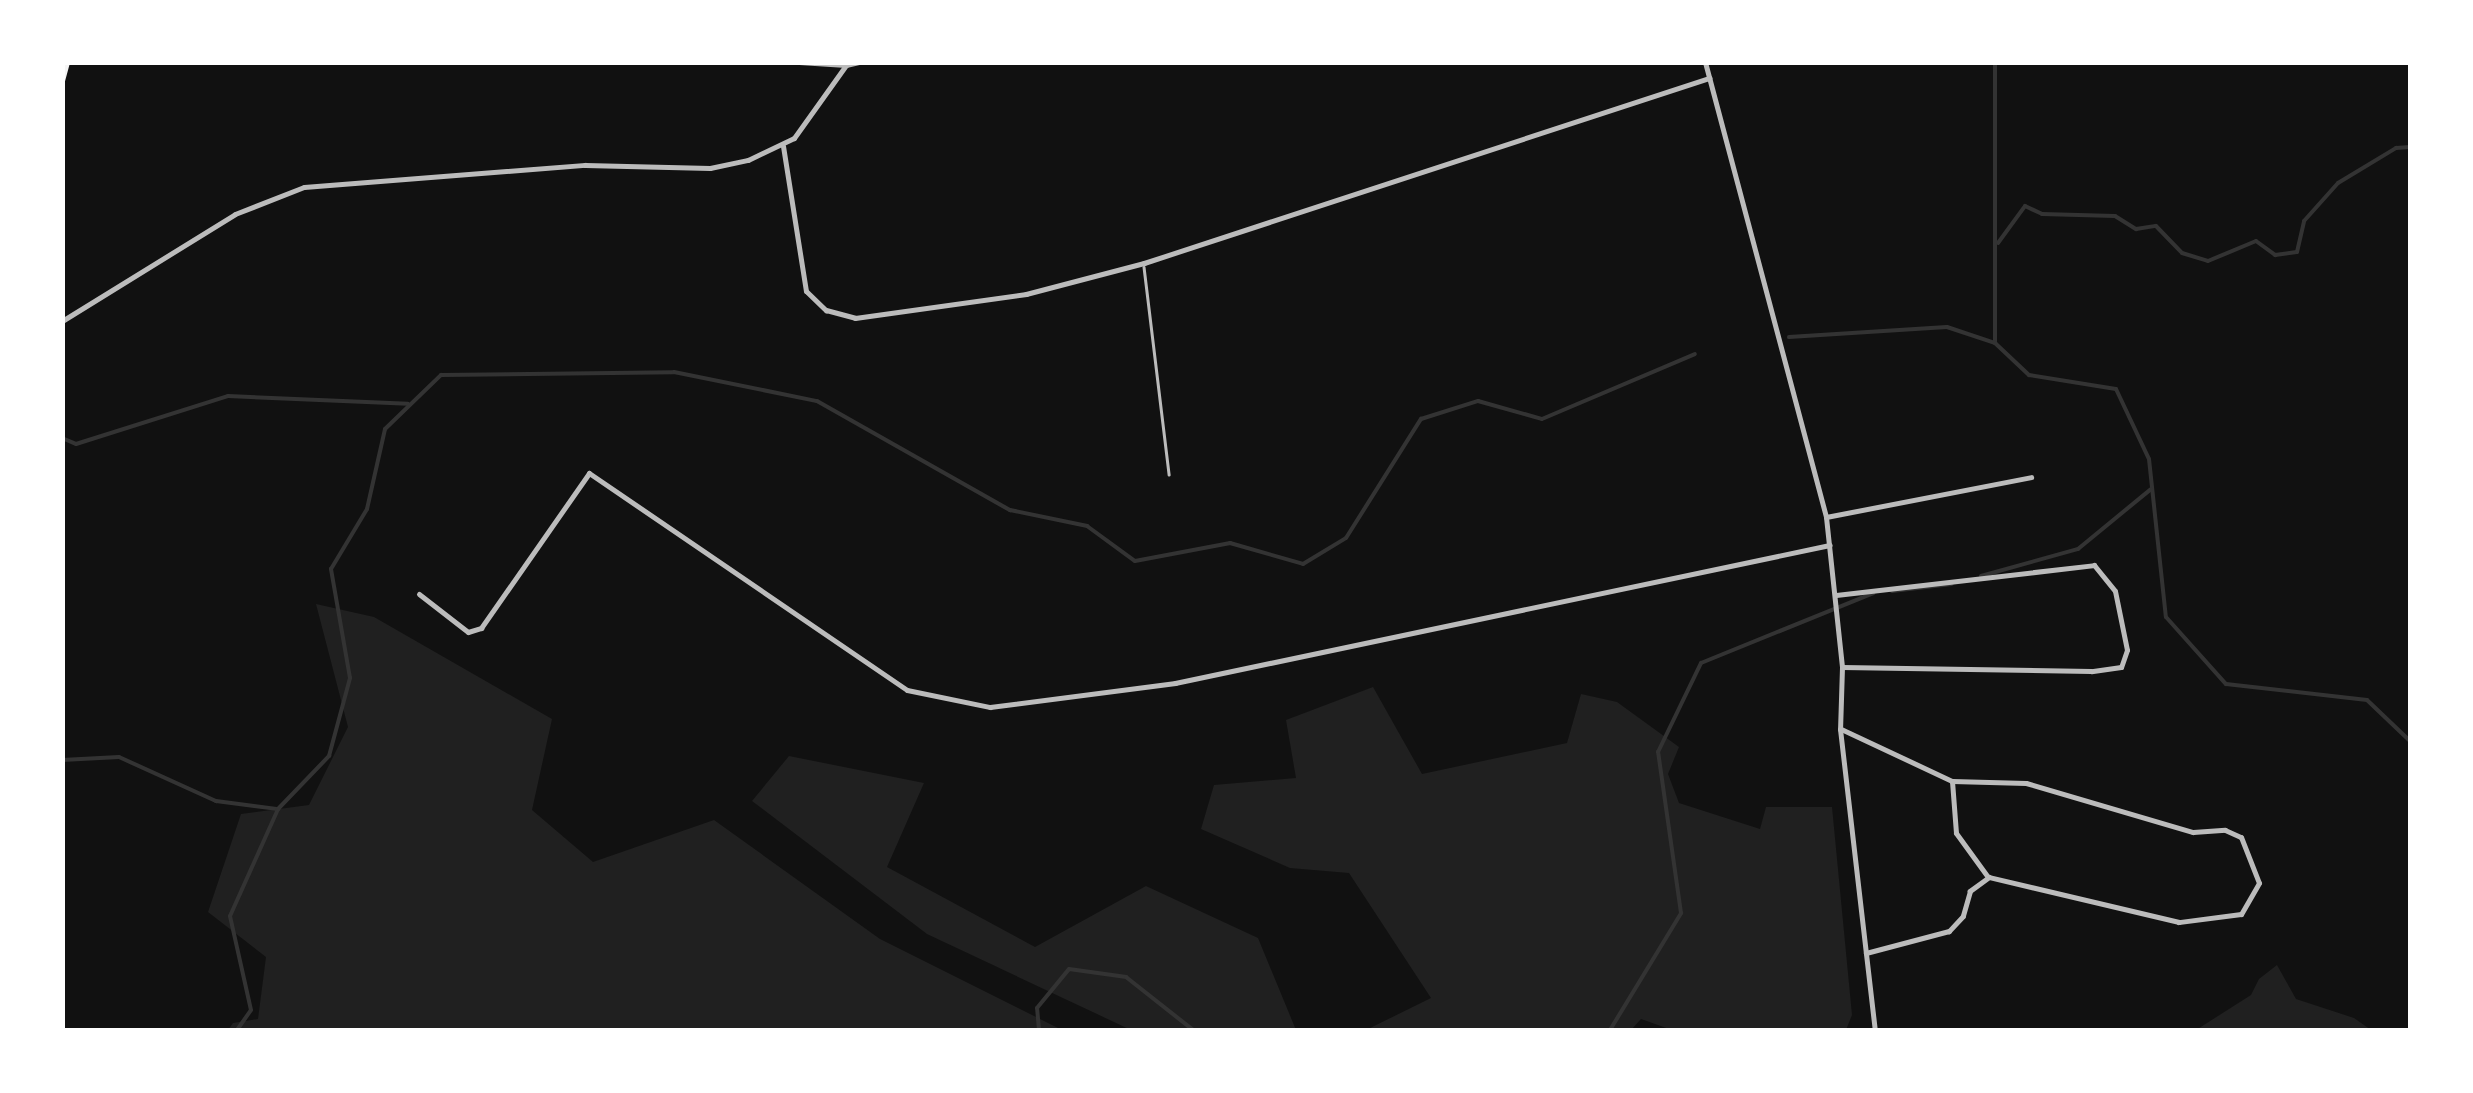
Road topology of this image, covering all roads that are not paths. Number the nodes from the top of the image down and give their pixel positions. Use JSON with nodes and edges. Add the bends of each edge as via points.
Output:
{"nodes":[{"id":1,"x":66,"y":62,"type":"edge"},
{"id":2,"x":798,"y":62,"type":"edge"},
{"id":3,"x":860,"y":62,"type":"edge"},
{"id":4,"x":1705,"y":62,"type":"edge"},
{"id":5,"x":846,"y":65,"type":"edge"},
{"id":6,"x":1708,"y":78,"type":"junction"},
{"id":7,"x":62,"y":81,"type":"edge"},
{"id":8,"x":783,"y":146,"type":"junction"},
{"id":9,"x":1144,"y":263,"type":"junction"},
{"id":10,"x":62,"y":321,"type":"edge"},
{"id":11,"x":1169,"y":474,"type":"dead end"},
{"id":12,"x":2031,"y":477,"type":"dead end"},
{"id":13,"x":1826,"y":517,"type":"junction"},
{"id":14,"x":1830,"y":545,"type":"junction"},
{"id":15,"x":419,"y":594,"type":"dead end"},
{"id":16,"x":1836,"y":595,"type":"junction"},
{"id":17,"x":1842,"y":667,"type":"junction"},
{"id":18,"x":1840,"y":729,"type":"junction"},
{"id":19,"x":1952,"y":781,"type":"junction"},
{"id":20,"x":1988,"y":877,"type":"junction"},
{"id":21,"x":1866,"y":953,"type":"junction"},
{"id":22,"x":1875,"y":1030,"type":"edge"}],
"edges":[{"from":1,"to":7,"type":"main road"},
{"from":2,"to":5,"type":"street"},
{"from":3,"to":5,"type":"street"},
{"from":4,"to":6,"type":"street"},
{"from":5,"to":8,"type":"street","via":[[811,120]]},
{"from":6,"to":9,"type":"street"},
{"from":6,"to":13,"type":"street"},
{"from":8,"to":9,"type":"street","via":[[802,278],[826,310],[855,318],[934,311]]},
{"from":8,"to":10,"type":"street","via":[[710,168],[586,165],[304,187],[235,214]]},
{"from":9,"to":11,"type":"lane"},
{"from":12,"to":13,"type":"street"},
{"from":13,"to":14,"type":"street"},
{"from":14,"to":15,"type":"street","via":[[1175,683],[990,707],[906,690],[589,473],[476,632]]},
{"from":14,"to":16,"type":"street"},
{"from":16,"to":17,"type":"street"},
{"from":16,"to":17,"type":"street","via":[[2094,565],[2114,591],[2127,650],[2121,666],[2091,671]]},
{"from":17,"to":18,"type":"street"},
{"from":18,"to":19,"type":"street"},
{"from":18,"to":21,"type":"street"},
{"from":19,"to":20,"type":"street","via":[[1956,833]]},
{"from":19,"to":20,"type":"street","via":[[2026,783],[2193,832],[2224,830],[2242,837],[2259,884],[2242,914],[2179,922]]},
{"from":20,"to":21,"type":"street","via":[[1970,891],[1963,916],[1948,931]]},
{"from":21,"to":22,"type":"street"}]}
